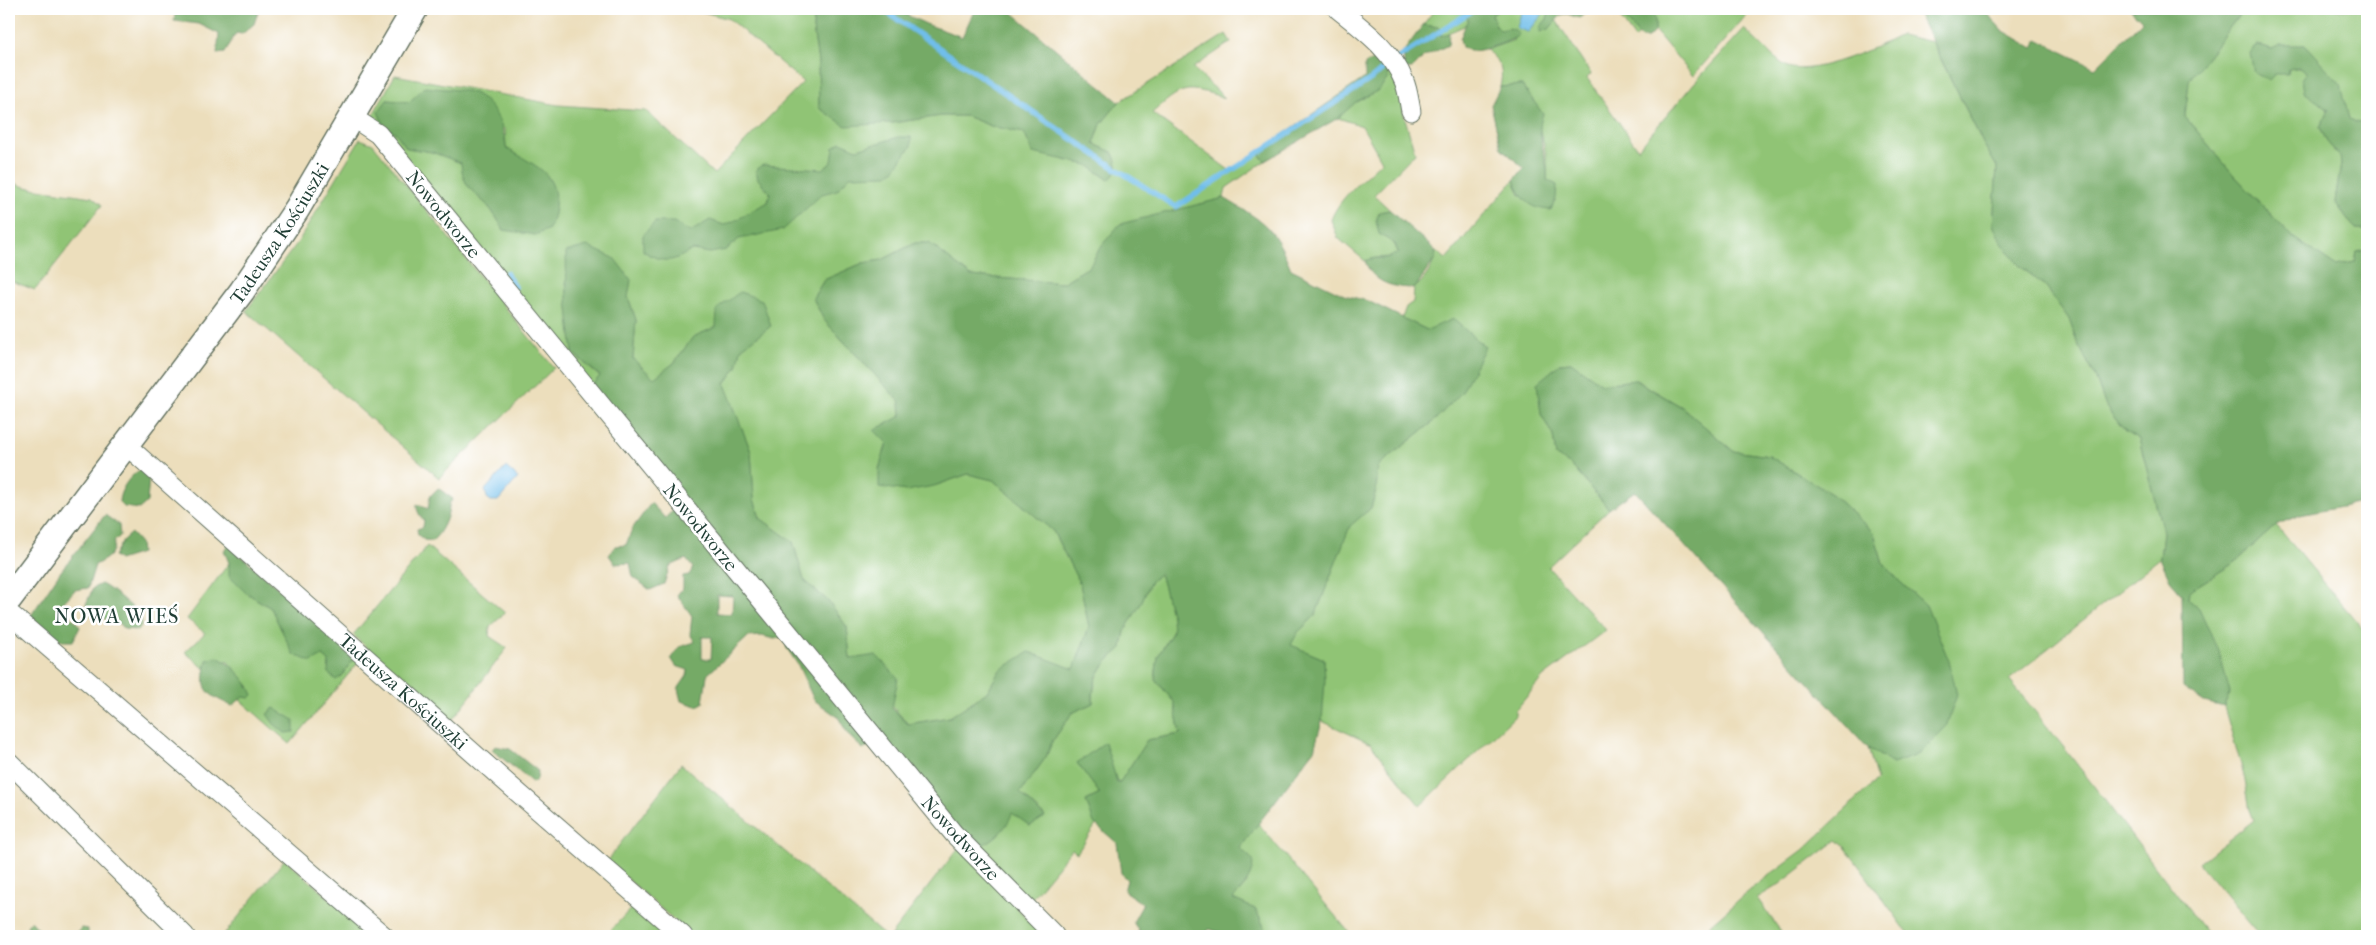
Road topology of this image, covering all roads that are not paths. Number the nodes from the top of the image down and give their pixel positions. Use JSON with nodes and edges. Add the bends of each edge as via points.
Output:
{"nodes":[{"id":1,"x":415,"y":9,"type":"edge"},
{"id":2,"x":1338,"y":9,"type":"edge"},
{"id":3,"x":1411,"y":112,"type":"dead end"},
{"id":4,"x":352,"y":117,"type":"junction"},
{"id":5,"x":126,"y":445,"type":"junction"},
{"id":6,"x":9,"y":599,"type":"edge"},
{"id":7,"x":9,"y":613,"type":"edge"},
{"id":8,"x":9,"y":762,"type":"edge"},
{"id":9,"x":1054,"y":935,"type":"edge"},
{"id":10,"x":184,"y":936,"type":"edge"},
{"id":11,"x":384,"y":936,"type":"edge"},
{"id":12,"x":683,"y":936,"type":"edge"}],
"edges":[{"from":1,"to":4,"type":"main road","name":"Tadeusza Kościuszki"},
{"from":2,"to":3,"type":"street","via":[[1390,55],[1405,82]]},
{"from":4,"to":5,"type":"main road","name":"Tadeusza Kościuszki","via":[[242,291]]},
{"from":4,"to":9,"type":"street","name":"Nowodworze","via":[[378,134],[954,834]]},
{"from":5,"to":6,"type":"main road","name":"Tadeusza Kościuszki"},
{"from":5,"to":12,"type":"street","name":"Tadeusza Kościuszki"},
{"from":7,"to":11,"type":"street"},
{"from":8,"to":10,"type":"street"}]}
